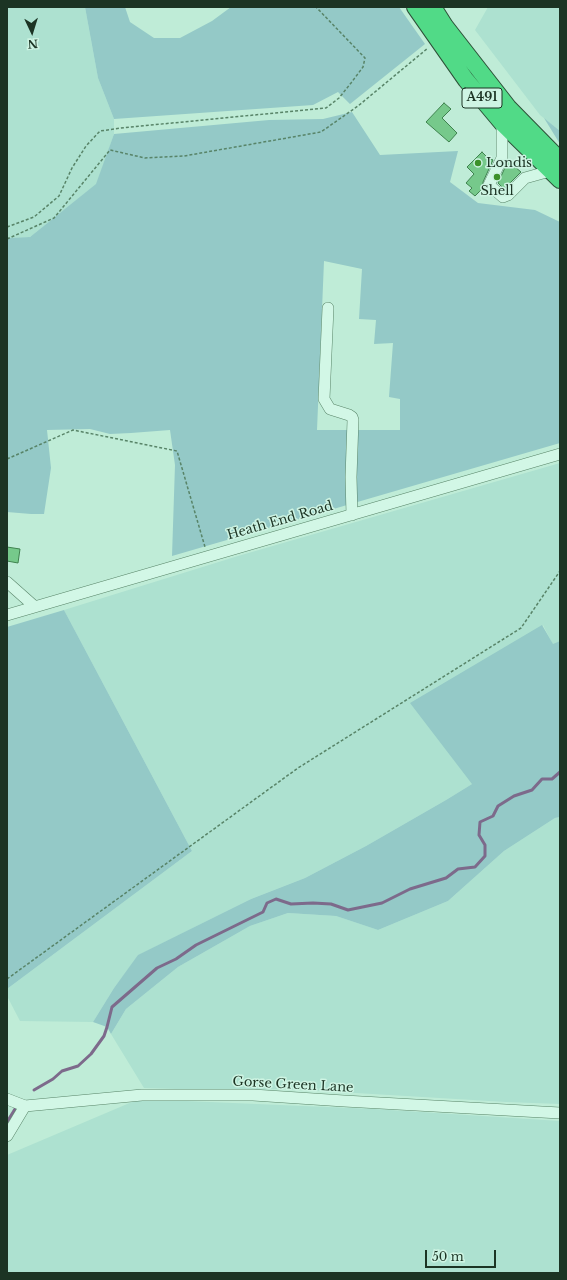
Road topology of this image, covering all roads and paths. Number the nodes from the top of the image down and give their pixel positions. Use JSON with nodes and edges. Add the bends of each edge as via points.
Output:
{"nodes":[{"id":1,"x":316,"y":7,"type":"edge"},
{"id":2,"x":415,"y":7,"type":"edge"},
{"id":3,"x":433,"y":7,"type":"edge"},
{"id":4,"x":437,"y":40,"type":"junction"},
{"id":5,"x":502,"y":123,"type":"junction"},
{"id":6,"x":557,"y":170,"type":"edge"},
{"id":7,"x":7,"y":227,"type":"edge"},
{"id":8,"x":7,"y":239,"type":"edge"},
{"id":9,"x":328,"y":308,"type":"dead end"},
{"id":10,"x":560,"y":454,"type":"edge"},
{"id":11,"x":7,"y":459,"type":"edge"},
{"id":12,"x":352,"y":515,"type":"junction"},
{"id":13,"x":208,"y":556,"type":"junction"},
{"id":14,"x":560,"y":571,"type":"edge"},
{"id":15,"x":7,"y":582,"type":"edge"},
{"id":16,"x":34,"y":606,"type":"junction"},
{"id":17,"x":7,"y":615,"type":"edge"},
{"id":18,"x":7,"y":979,"type":"edge"},
{"id":19,"x":7,"y":1099,"type":"edge"},
{"id":20,"x":25,"y":1106,"type":"junction"},
{"id":21,"x":560,"y":1113,"type":"edge"},
{"id":22,"x":7,"y":1136,"type":"edge"}],
"edges":[{"from":1,"to":7,"type":"path","via":[[365,58],[364,67],[339,98],[326,108],[100,131],[86,146],[59,196],[34,217]]},
{"from":2,"to":4,"type":"highway","number":"A491"},
{"from":3,"to":6,"type":"highway","number":"A491"},
{"from":4,"to":5,"type":"highway","number":"A491"},
{"from":4,"to":8,"type":"path","via":[[358,106],[321,132],[184,156],[145,158],[110,150],[54,218]]},
{"from":5,"to":6,"type":"highway","number":"A491"},
{"from":5,"to":6,"type":"street","via":[[502,158],[488,185],[503,197],[525,178]]},
{"from":9,"to":12,"type":"street","via":[[324,399],[330,409],[352,417],[353,420]]},
{"from":10,"to":12,"type":"street","name":"Heath End Road"},
{"from":11,"to":13,"type":"path","via":[[73,430],[177,451]]},
{"from":12,"to":13,"type":"street","name":"Heath End Road"},
{"from":13,"to":16,"type":"street","name":"Heath End Road"},
{"from":14,"to":18,"type":"path","via":[[521,628],[298,768]]},
{"from":15,"to":16,"type":"street"},
{"from":16,"to":17,"type":"street","name":"Heath End Road"},
{"from":19,"to":20,"type":"street"},
{"from":20,"to":21,"type":"street","name":"Gorse Green Lane","via":[[142,1095],[253,1095]]},
{"from":20,"to":22,"type":"street"}]}
